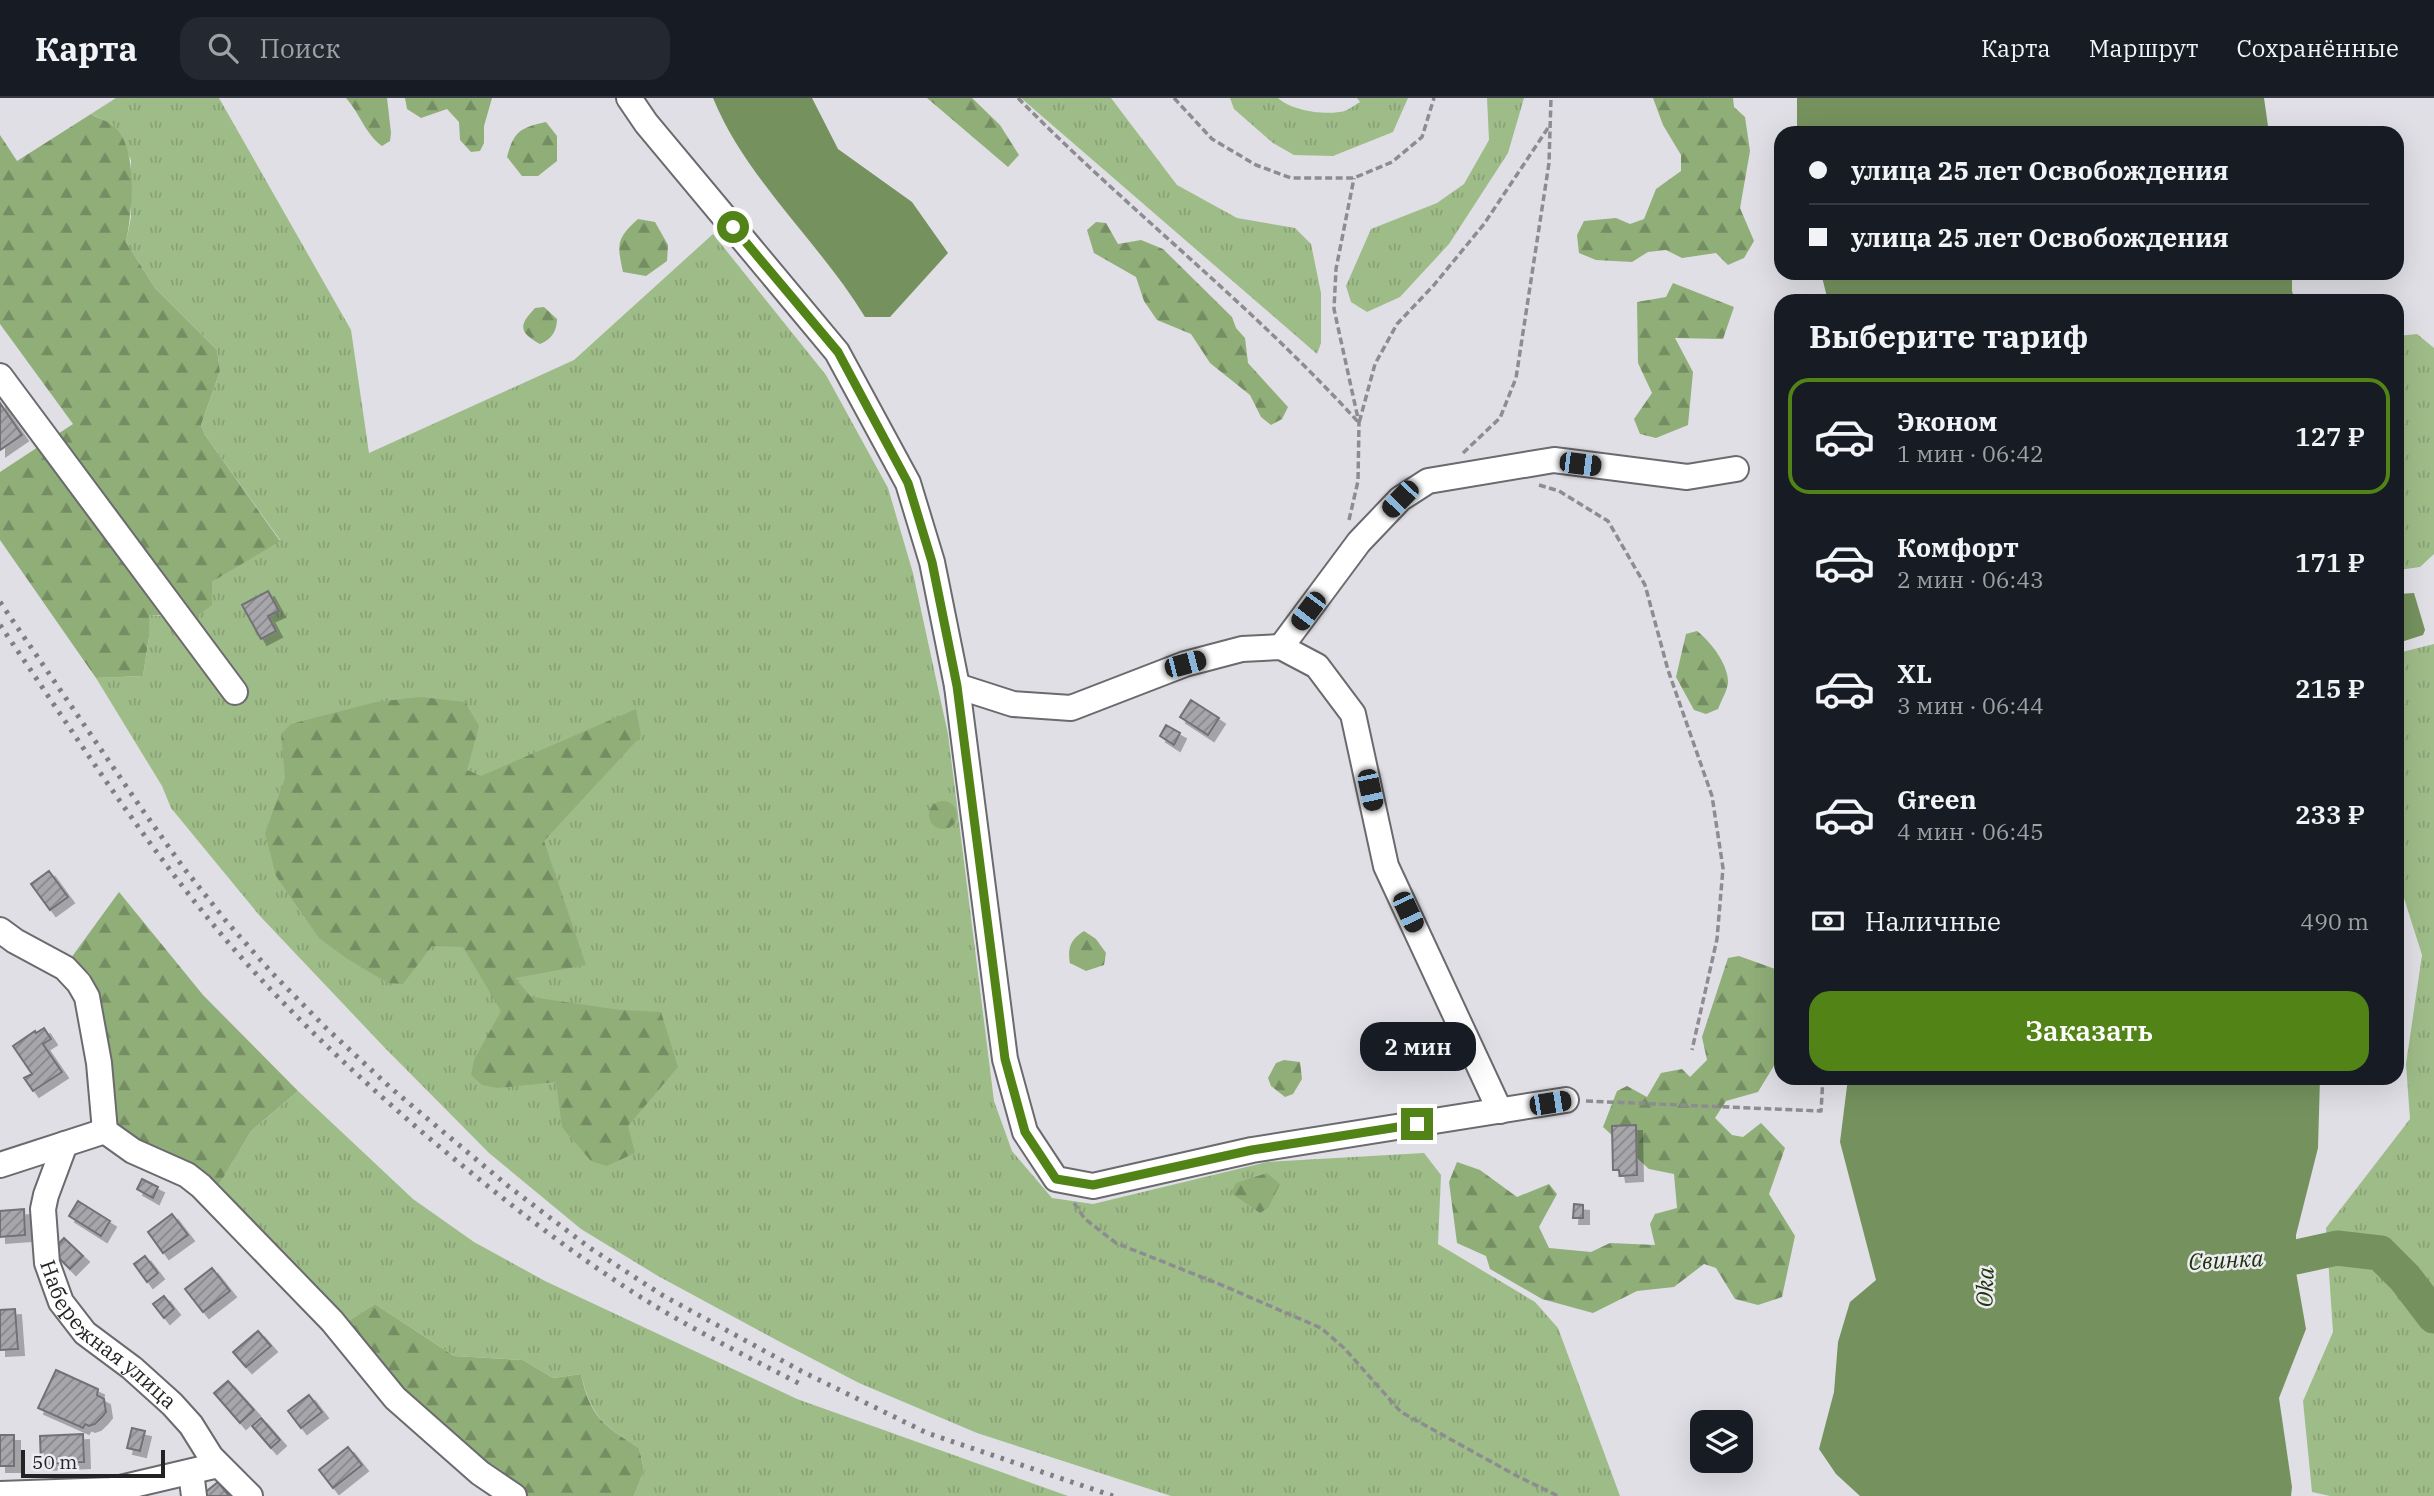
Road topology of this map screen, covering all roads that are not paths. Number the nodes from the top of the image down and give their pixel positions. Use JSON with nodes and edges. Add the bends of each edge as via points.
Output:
{"nodes":[{"id":1,"x":629,"y":98,"type":"edge"},
{"id":2,"x":0,"y":376,"type":"edge"},
{"id":3,"x":1736,"y":469,"type":"dead end"},
{"id":4,"x":1281,"y":647,"type":"junction"},
{"id":5,"x":957,"y":686,"type":"junction"},
{"id":6,"x":234,"y":692,"type":"dead end"},
{"id":7,"x":0,"y":930,"type":"edge"},
{"id":8,"x":1566,"y":1100,"type":"road end"},
{"id":9,"x":1500,"y":1111,"type":"junction"},
{"id":10,"x":105,"y":1131,"type":"junction"},
{"id":11,"x":65,"y":1144,"type":"junction"},
{"id":12,"x":0,"y":1165,"type":"edge"},
{"id":13,"x":218,"y":1465,"type":"junction"},
{"id":14,"x":192,"y":1484,"type":"edge"},
{"id":15,"x":159,"y":1488,"type":"edge"},
{"id":16,"x":0,"y":1494,"type":"edge"},
{"id":17,"x":250,"y":1496,"type":"edge"},
{"id":18,"x":514,"y":1496,"type":"edge"}],
"edges":[{"from":1,"to":5,"type":"street","via":[[838,352],[908,483],[932,562]]},
{"from":2,"to":6,"type":"street"},
{"from":3,"to":4,"type":"street","via":[[1687,477],[1554,460],[1428,481],[1400,499],[1359,542]]},
{"from":4,"to":5,"type":"street","via":[[1242,649],[1185,664],[1071,708],[1013,704]]},
{"from":4,"to":9,"type":"street","via":[[1317,666],[1353,713],[1386,866]]},
{"from":5,"to":9,"type":"street","via":[[1005,1059],[1025,1132],[1056,1179],[1093,1185],[1252,1150]]},
{"from":7,"to":10,"type":"street","via":[[65,968],[87,997]]},
{"from":8,"to":9,"type":"street"},
{"from":10,"to":11,"type":"street"},
{"from":10,"to":18,"type":"street","via":[[133,1152],[187,1175],[201,1186],[332,1321],[395,1398],[480,1473]]},
{"from":11,"to":12,"type":"street"},
{"from":11,"to":13,"type":"street","name":"Набережная улица","via":[[43,1209],[47,1263],[54,1287],[73,1320],[172,1404]]},
{"from":13,"to":14,"type":"street"},
{"from":13,"to":17,"type":"street","name":"Набережная улица"},
{"from":14,"to":15,"type":"street"},
{"from":15,"to":16,"type":"street"}]}
